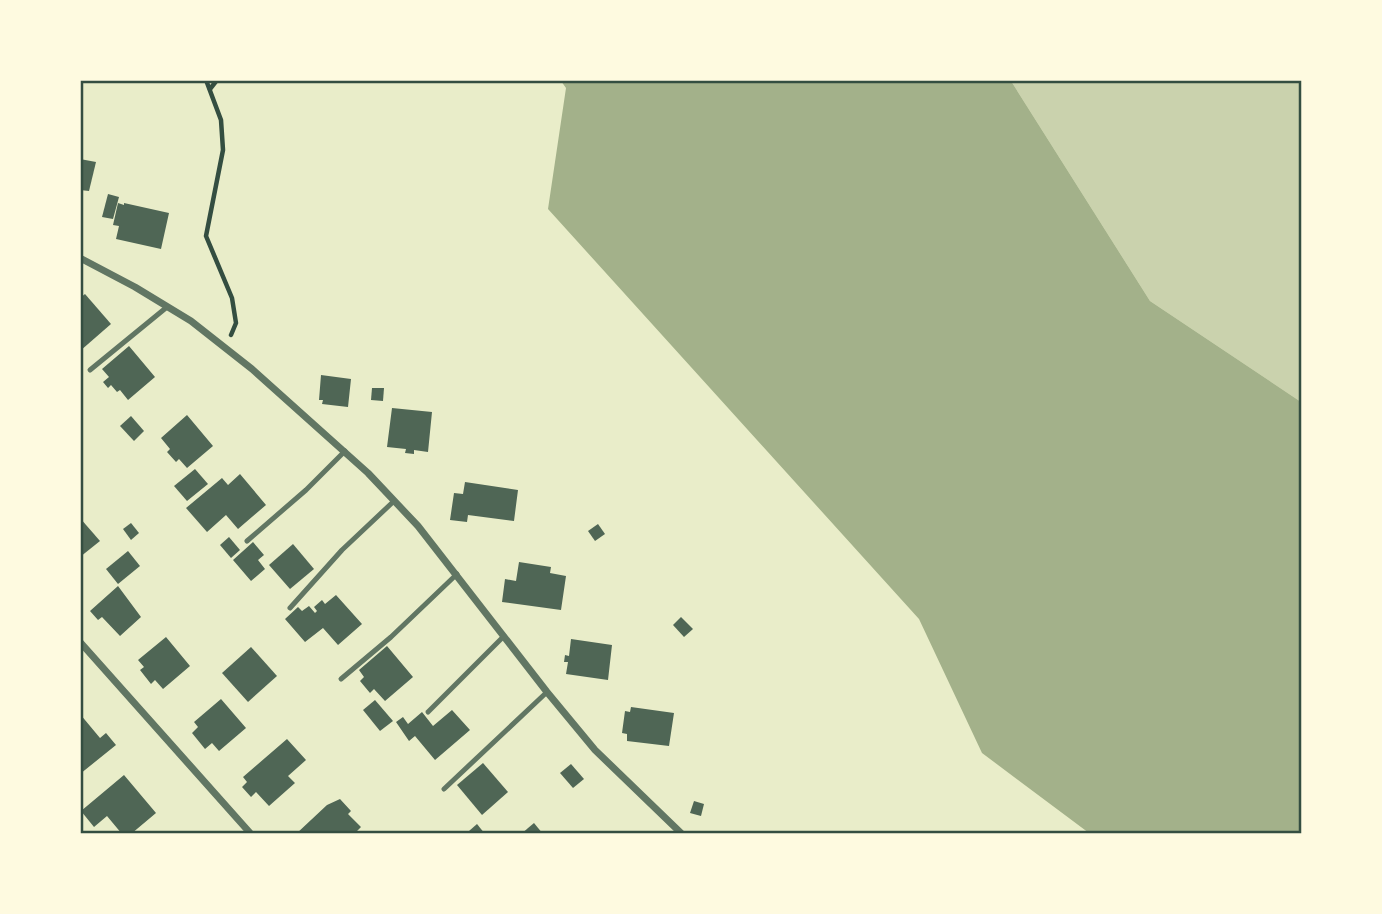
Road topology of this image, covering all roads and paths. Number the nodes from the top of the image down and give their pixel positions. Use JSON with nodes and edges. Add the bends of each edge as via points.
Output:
{"nodes":[{"id":1,"x":206,"y":80,"type":"edge"},
{"id":2,"x":217,"y":80,"type":"edge"},
{"id":3,"x":210,"y":90,"type":"junction"},
{"id":4,"x":80,"y":258,"type":"edge"},
{"id":5,"x":167,"y":307,"type":"junction"},
{"id":6,"x":226,"y":349,"type":"junction"},
{"id":7,"x":90,"y":370,"type":"dead end"},
{"id":8,"x":345,"y":451,"type":"junction"},
{"id":9,"x":394,"y":501,"type":"junction"},
{"id":10,"x":247,"y":541,"type":"dead end"},
{"id":11,"x":457,"y":574,"type":"junction"},
{"id":12,"x":290,"y":608,"type":"dead end"},
{"id":13,"x":504,"y":636,"type":"junction"},
{"id":14,"x":80,"y":642,"type":"edge"},
{"id":15,"x":341,"y":679,"type":"dead end"},
{"id":16,"x":547,"y":692,"type":"junction"},
{"id":17,"x":428,"y":712,"type":"dead end"},
{"id":18,"x":444,"y":789,"type":"dead end"},
{"id":19,"x":251,"y":834,"type":"edge"},
{"id":20,"x":682,"y":834,"type":"edge"}],
"edges":[{"from":1,"to":3,"type":"path"},
{"from":2,"to":3,"type":"path"},
{"from":3,"to":6,"type":"path","via":[[221,120],[223,150],[206,236],[232,298],[236,323]]},
{"from":4,"to":5,"type":"street"},
{"from":5,"to":6,"type":"street"},
{"from":5,"to":7,"type":"lane"},
{"from":6,"to":8,"type":"street"},
{"from":8,"to":9,"type":"street"},
{"from":8,"to":10,"type":"lane"},
{"from":9,"to":11,"type":"street"},
{"from":9,"to":12,"type":"lane"},
{"from":11,"to":13,"type":"street"},
{"from":11,"to":15,"type":"lane"},
{"from":13,"to":16,"type":"street"},
{"from":13,"to":17,"type":"lane"},
{"from":14,"to":19,"type":"street"},
{"from":16,"to":18,"type":"lane"},
{"from":16,"to":20,"type":"street","via":[[595,750]]}]}
